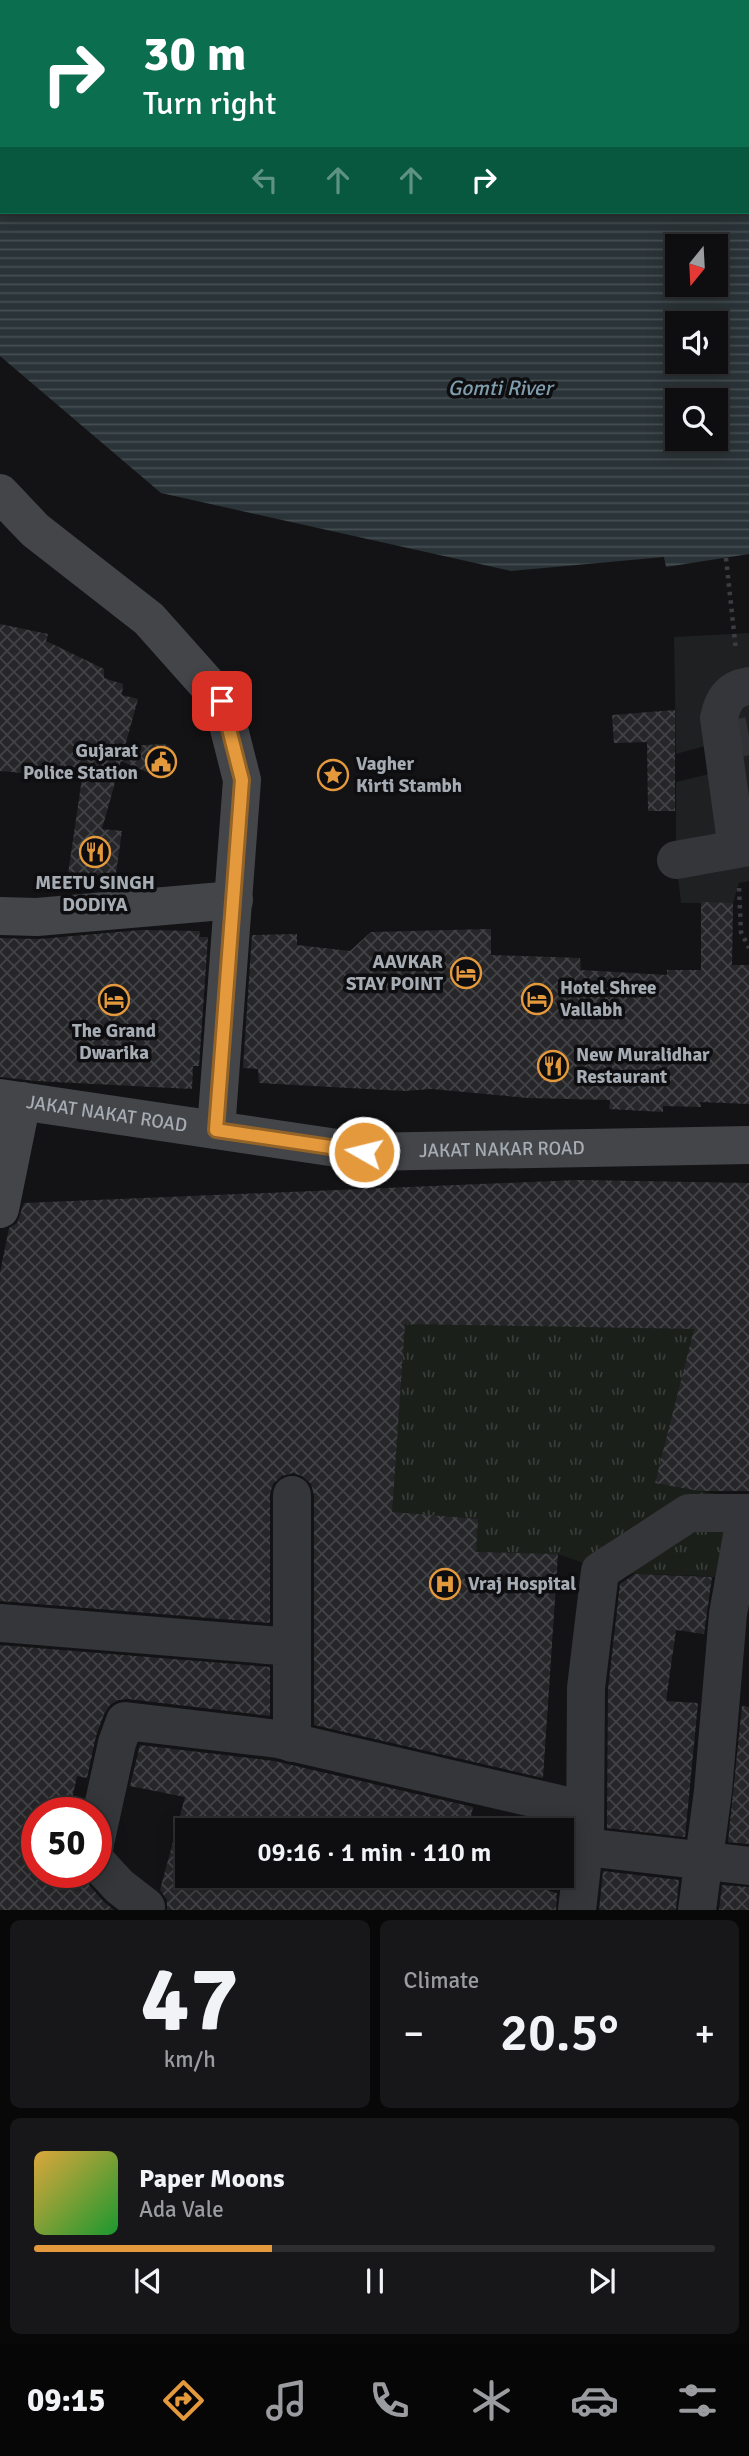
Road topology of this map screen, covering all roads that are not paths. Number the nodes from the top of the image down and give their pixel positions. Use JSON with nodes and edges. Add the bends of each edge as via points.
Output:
{"nodes":[{"id":1,"x":0,"y":492,"type":"edge"},
{"id":2,"x":746,"y":687,"type":"edge"},
{"id":3,"x":743,"y":848,"type":"edge"},
{"id":4,"x":676,"y":860,"type":"dead end"},
{"id":5,"x":234,"y":900,"type":"junction"},
{"id":6,"x":0,"y":916,"type":"edge"},
{"id":7,"x":11,"y":1099,"type":"edge"},
{"id":8,"x":216,"y":1130,"type":"junction"},
{"id":9,"x":749,"y":1145,"type":"edge"},
{"id":10,"x":0,"y":1209,"type":"edge"},
{"id":11,"x":292,"y":1495,"type":"dead end"},
{"id":12,"x":748,"y":1515,"type":"edge"},
{"id":13,"x":0,"y":1623,"type":"edge"},
{"id":14,"x":292,"y":1647,"type":"junction"},
{"id":15,"x":292,"y":1743,"type":"junction"},
{"id":16,"x":105,"y":1797,"type":"edge"},
{"id":17,"x":585,"y":1810,"type":"junction"},
{"id":18,"x":584,"y":1847,"type":"junction"},
{"id":19,"x":704,"y":1860,"type":"junction"},
{"id":20,"x":749,"y":1866,"type":"edge"},
{"id":21,"x":112,"y":1879,"type":"edge"},
{"id":22,"x":145,"y":1910,"type":"edge"},
{"id":23,"x":577,"y":1910,"type":"edge"},
{"id":24,"x":697,"y":1910,"type":"edge"}],
"edges":[{"from":1,"to":5,"type":"main road","via":[[35,530],[149,619],[222,701],[242,780]]},
{"from":2,"to":3,"type":"street","via":[[732,691],[719,718]]},
{"from":3,"to":4,"type":"street"},
{"from":5,"to":6,"type":"main road","via":[[37,918]]},
{"from":5,"to":8,"type":"main road"},
{"from":7,"to":8,"type":"main road","name":"JAKAT NAKAT ROAD"},
{"from":7,"to":10,"type":"main road"},
{"from":8,"to":9,"type":"main road","name":"JAKAT NAKAR ROAD","via":[[364,1152]]},
{"from":11,"to":14,"type":"street"},
{"from":12,"to":17,"type":"street","via":[[689,1513],[600,1571],[586,1688]]},
{"from":12,"to":19,"type":"street","via":[[728,1614]]},
{"from":13,"to":14,"type":"street"},
{"from":14,"to":15,"type":"street"},
{"from":15,"to":16,"type":"street","via":[[125,1721]]},
{"from":15,"to":17,"type":"street"},
{"from":17,"to":18,"type":"street"},
{"from":18,"to":19,"type":"street"},
{"from":18,"to":23,"type":"street"},
{"from":19,"to":20,"type":"street"},
{"from":19,"to":24,"type":"street"},
{"from":21,"to":22,"type":"street"}]}
